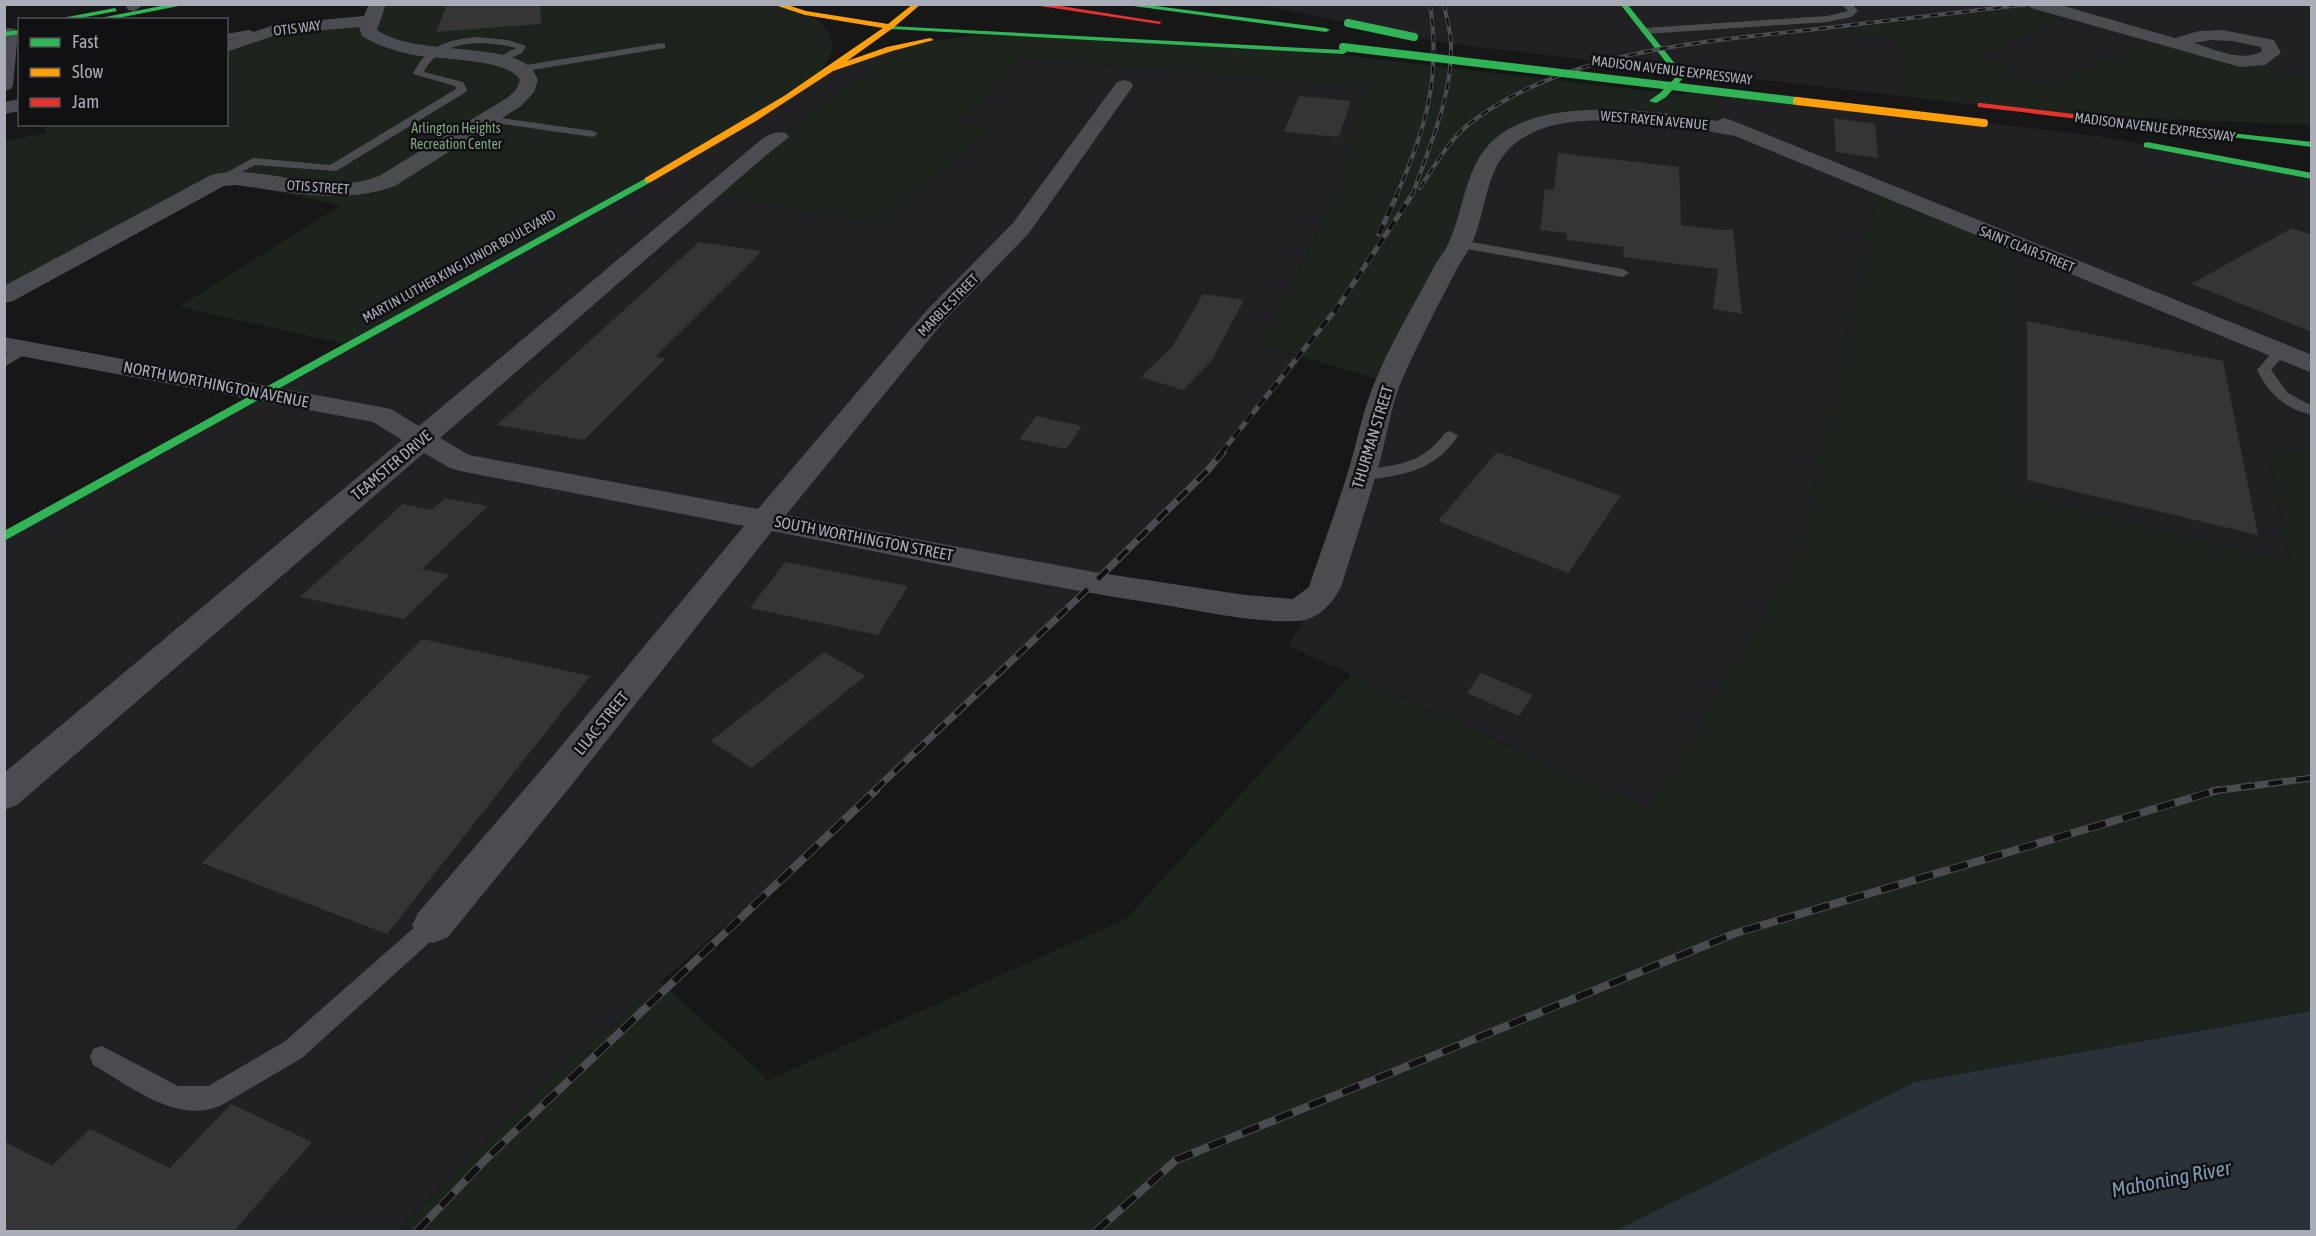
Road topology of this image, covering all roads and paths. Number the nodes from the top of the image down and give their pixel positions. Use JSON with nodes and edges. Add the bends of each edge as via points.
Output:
{"nodes":[{"id":1,"x":186,"y":4,"type":"edge"},
{"id":2,"x":775,"y":4,"type":"edge"},
{"id":3,"x":918,"y":4,"type":"edge"},
{"id":4,"x":1029,"y":4,"type":"edge"},
{"id":5,"x":1125,"y":4,"type":"edge"},
{"id":6,"x":1623,"y":4,"type":"edge"},
{"id":7,"x":1846,"y":4,"type":"edge"},
{"id":8,"x":2037,"y":4,"type":"edge"},
{"id":9,"x":138,"y":5,"type":"edge"},
{"id":10,"x":1295,"y":12,"type":"dead end"},
{"id":11,"x":374,"y":13,"type":"edge"},
{"id":12,"x":805,"y":13,"type":"junction"},
{"id":13,"x":65,"y":18,"type":"edge"},
{"id":14,"x":105,"y":18,"type":"edge"},
{"id":15,"x":891,"y":27,"type":"junction"},
{"id":16,"x":1350,"y":28,"type":"junction"},
{"id":17,"x":11,"y":30,"type":"edge"},
{"id":18,"x":827,"y":30,"type":"dead end"},
{"id":19,"x":1645,"y":31,"type":"junction"},
{"id":20,"x":979,"y":33,"type":"junction"},
{"id":21,"x":257,"y":34,"type":"junction"},
{"id":22,"x":228,"y":37,"type":"edge"},
{"id":23,"x":1428,"y":41,"type":"dead end"},
{"id":24,"x":2175,"y":45,"type":"dead end"},
{"id":25,"x":228,"y":46,"type":"edge"},
{"id":26,"x":662,"y":46,"type":"dead end"},
{"id":27,"x":832,"y":49,"type":"dead end"},
{"id":28,"x":1343,"y":50,"type":"junction"},
{"id":29,"x":437,"y":51,"type":"junction"},
{"id":30,"x":1651,"y":68,"type":"dead end"},
{"id":31,"x":520,"y":69,"type":"junction"},
{"id":32,"x":831,"y":69,"type":"junction"},
{"id":33,"x":1690,"y":75,"type":"junction"},
{"id":34,"x":817,"y":78,"type":"junction"},
{"id":35,"x":4,"y":85,"type":"edge"},
{"id":36,"x":1124,"y":86,"type":"dead end"},
{"id":37,"x":1653,"y":101,"type":"junction"},
{"id":38,"x":1975,"y":105,"type":"dead end"},
{"id":39,"x":1607,"y":114,"type":"junction"},
{"id":40,"x":2059,"y":115,"type":"junction"},
{"id":41,"x":486,"y":120,"type":"junction"},
{"id":42,"x":1990,"y":124,"type":"dead end"},
{"id":43,"x":2256,"y":124,"type":"dead end"},
{"id":44,"x":1743,"y":131,"type":"junction"},
{"id":45,"x":593,"y":134,"type":"dead end"},
{"id":46,"x":780,"y":137,"type":"dead end"},
{"id":47,"x":2312,"y":145,"type":"edge"},
{"id":48,"x":2312,"y":163,"type":"edge"},
{"id":49,"x":2312,"y":176,"type":"edge"},
{"id":50,"x":219,"y":180,"type":"junction"},
{"id":51,"x":1460,"y":244,"type":"junction"},
{"id":52,"x":1623,"y":273,"type":"dead end"},
{"id":53,"x":4,"y":296,"type":"edge"},
{"id":54,"x":11,"y":352,"type":"edge"},
{"id":55,"x":2280,"y":352,"type":"junction"},
{"id":56,"x":2312,"y":365,"type":"edge"},
{"id":57,"x":261,"y":393,"type":"junction"},
{"id":58,"x":2312,"y":411,"type":"edge"},
{"id":59,"x":1450,"y":436,"type":"dead end"},
{"id":60,"x":422,"y":439,"type":"junction"},
{"id":61,"x":1360,"y":476,"type":"junction"},
{"id":62,"x":766,"y":519,"type":"junction"},
{"id":63,"x":4,"y":537,"type":"edge"},
{"id":64,"x":1313,"y":603,"type":"joint"},
{"id":65,"x":4,"y":795,"type":"edge"},
{"id":66,"x":434,"y":925,"type":"joint"},
{"id":67,"x":102,"y":1057,"type":"dead end"}],
"edges":[{"from":1,"to":14,"type":"main road"},
{"from":2,"to":12,"type":"main road"},
{"from":3,"to":15,"type":"main road","name":"MARTIN LUTHER KING JUNIOR BOULEVARD"},
{"from":4,"to":28,"type":"main road","name":"MADISON AVENUE EXPRESSWAY"},
{"from":5,"to":16,"type":"main road"},
{"from":6,"to":19,"type":"main road"},
{"from":7,"to":19,"type":"lane","via":[[1853,11],[1827,20]]},
{"from":8,"to":24,"type":"street"},
{"from":9,"to":13,"type":"main road"},
{"from":10,"to":16,"type":"main road"},
{"from":11,"to":21,"type":"street","name":"OTIS WAY"},
{"from":11,"to":29,"type":"street","via":[[368,33],[376,40]]},
{"from":12,"to":15,"type":"main road"},
{"from":12,"to":18,"type":"main road"},
{"from":15,"to":20,"type":"main road"},
{"from":15,"to":32,"type":"main road","name":"MARTIN LUTHER KING JUNIOR BOULEVARD"},
{"from":16,"to":23,"type":"main road","bridge":true},
{"from":17,"to":35,"type":"street"},
{"from":19,"to":33,"type":"main road"},
{"from":20,"to":28,"type":"main road"},
{"from":20,"to":32,"type":"main road","via":[[912,44]]},
{"from":21,"to":22,"type":"lane"},
{"from":21,"to":25,"type":"street","name":"OTIS WAY"},
{"from":26,"to":31,"type":"lane"},
{"from":27,"to":34,"type":"main road"},
{"from":28,"to":42,"type":"main road","name":"MADISON AVENUE EXPRESSWAY","bridge":true},
{"from":29,"to":31,"type":"street","via":[[500,60]]},
{"from":29,"to":50,"type":"lane","via":[[421,62],[418,74],[459,84],[462,90],[332,170],[253,161]]},
{"from":30,"to":33,"type":"main road","name":"MADISON AVENUE EXPRESSWAY"},
{"from":31,"to":41,"type":"street","name":"OTIS STREET","via":[[529,80],[525,92]]},
{"from":32,"to":34,"type":"main road","name":"MARTIN LUTHER KING JUNIOR BOULEVARD"},
{"from":33,"to":37,"type":"main road","name":"WEST RAYEN AVENUE"},
{"from":33,"to":44,"type":"street","name":"SAINT CLAIR STREET"},
{"from":34,"to":57,"type":"main road","name":"MARTIN LUTHER KING JUNIOR BOULEVARD","via":[[710,146]]},
{"from":36,"to":62,"type":"street","name":"MARBLE STREET","via":[[1021,228],[935,316]]},
{"from":37,"to":39,"type":"street"},
{"from":37,"to":44,"type":"street","name":"SAINT CLAIR STREET"},
{"from":38,"to":40,"type":"main road","name":"MADISON AVENUE EXPRESSWAY"},
{"from":39,"to":44,"type":"street","name":"WEST RAYEN AVENUE"},
{"from":39,"to":51,"type":"street","name":"WEST RAYEN AVENUE","via":[[1543,123],[1500,144],[1484,167]]},
{"from":40,"to":43,"type":"main road"},
{"from":40,"to":47,"type":"main road","name":"MADISON AVENUE EXPRESSWAY"},
{"from":41,"to":45,"type":"lane"},
{"from":41,"to":50,"type":"street","name":"OTIS STREET","via":[[371,187],[337,191]]},
{"from":44,"to":55,"type":"street","name":"SAINT CLAIR STREET"},
{"from":46,"to":60,"type":"street","name":"TEAMSTER DRIVE"},
{"from":48,"to":49,"type":"main road","name":"MADISON AVENUE EXPRESSWAY","via":[[2133,142]]},
{"from":50,"to":53,"type":"street","name":"OTIS STREET"},
{"from":51,"to":52,"type":"lane","via":[[1519,261]]},
{"from":51,"to":61,"type":"street","name":"THURMAN STREET","via":[[1388,382]]},
{"from":54,"to":57,"type":"street","name":"NORTH WORTHINGTON AVENUE"},
{"from":55,"to":56,"type":"street","name":"SAINT CLAIR STREET"},
{"from":55,"to":58,"type":"lane","via":[[2264,370],[2274,390],[2297,407]]},
{"from":57,"to":60,"type":"street","name":"NORTH WORTHINGTON AVENUE","via":[[381,415]]},
{"from":57,"to":63,"type":"main road","name":"MARTIN LUTHER KING JUNIOR BOULEVARD"},
{"from":59,"to":61,"type":"lane","via":[[1438,451],[1416,466]]},
{"from":60,"to":62,"type":"street","name":"SOUTH WORTHINGTON STREET","via":[[460,462]]},
{"from":60,"to":65,"type":"street","name":"TEAMSTER DRIVE"},
{"from":61,"to":64,"type":"street","name":"THURMAN STREET","via":[[1325,587]]},
{"from":62,"to":64,"type":"street","name":"SOUTH WORTHINGTON STREET","via":[[1108,585],[1275,610],[1298,610]]},
{"from":62,"to":66,"type":"street","name":"LILAC STREET"},
{"from":66,"to":67,"type":"lane","via":[[293,1050],[211,1098],[175,1098]]}]}
